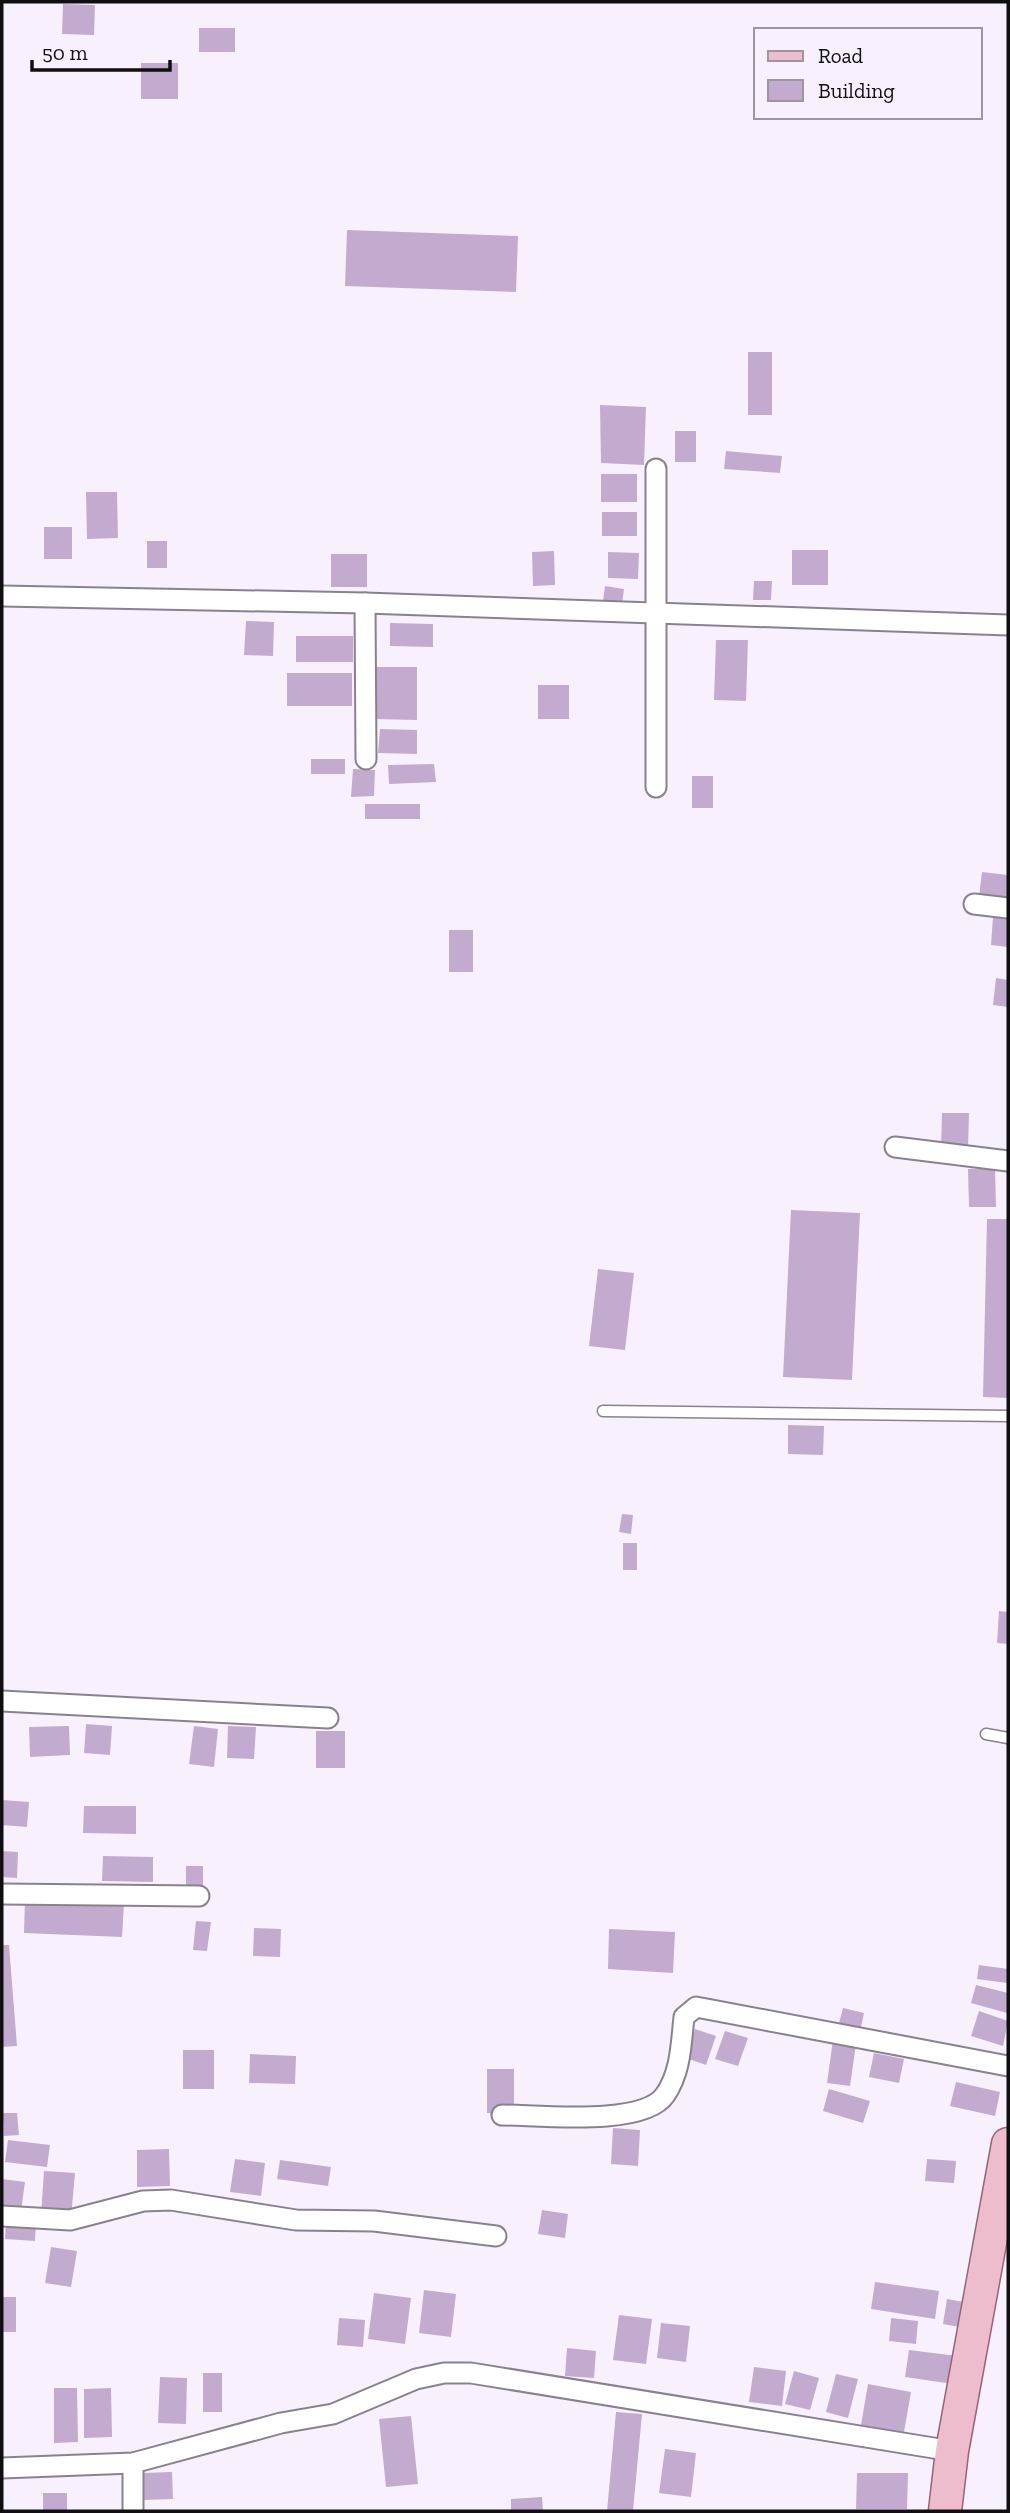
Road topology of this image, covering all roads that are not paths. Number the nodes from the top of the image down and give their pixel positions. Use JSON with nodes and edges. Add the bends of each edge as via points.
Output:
{"nodes":[{"id":1,"x":656,"y":469,"type":"dead end"},
{"id":2,"x":2,"y":596,"type":"edge"},
{"id":3,"x":365,"y":603,"type":"junction"},
{"id":4,"x":656,"y":613,"type":"junction"},
{"id":5,"x":1008,"y":625,"type":"edge"},
{"id":6,"x":366,"y":759,"type":"dead end"},
{"id":7,"x":656,"y":787,"type":"dead end"},
{"id":8,"x":974,"y":905,"type":"dead end"},
{"id":9,"x":1008,"y":908,"type":"edge"},
{"id":10,"x":895,"y":1147,"type":"dead end"},
{"id":11,"x":1008,"y":1161,"type":"edge"},
{"id":12,"x":603,"y":1410,"type":"dead end"},
{"id":13,"x":1008,"y":1416,"type":"edge"},
{"id":14,"x":2,"y":1701,"type":"edge"},
{"id":15,"x":328,"y":1718,"type":"dead end"},
{"id":16,"x":986,"y":1734,"type":"dead end"},
{"id":17,"x":1008,"y":1738,"type":"edge"},
{"id":18,"x":2,"y":1894,"type":"edge"},
{"id":19,"x":198,"y":1896,"type":"dead end"},
{"id":20,"x":1008,"y":2066,"type":"edge"},
{"id":21,"x":502,"y":2115,"type":"dead end"},
{"id":22,"x":1008,"y":2144,"type":"edge"},
{"id":23,"x":2,"y":2216,"type":"edge"},
{"id":24,"x":496,"y":2236,"type":"dead end"},
{"id":25,"x":951,"y":2451,"type":"junction"},
{"id":26,"x":133,"y":2463,"type":"junction"},
{"id":27,"x":2,"y":2468,"type":"edge"},
{"id":28,"x":133,"y":2511,"type":"edge"},
{"id":29,"x":945,"y":2511,"type":"edge"}],
"edges":[{"from":1,"to":4,"type":"street"},
{"from":2,"to":3,"type":"street"},
{"from":3,"to":4,"type":"street"},
{"from":3,"to":6,"type":"street"},
{"from":4,"to":5,"type":"street"},
{"from":4,"to":7,"type":"street"},
{"from":8,"to":9,"type":"street"},
{"from":10,"to":11,"type":"street"},
{"from":12,"to":13,"type":"lane"},
{"from":14,"to":15,"type":"street"},
{"from":16,"to":17,"type":"lane"},
{"from":18,"to":19,"type":"street"},
{"from":20,"to":21,"type":"street","via":[[696,2007],[684,2017],[678,2068],[664,2097],[645,2111]]},
{"from":22,"to":25,"type":"main road"},
{"from":23,"to":24,"type":"street","via":[[71,2220],[143,2201],[171,2200],[296,2220],[374,2221]]},
{"from":25,"to":26,"type":"street","via":[[471,2373],[444,2373],[416,2379],[333,2414],[281,2423]]},
{"from":25,"to":29,"type":"main road"},
{"from":26,"to":27,"type":"street"},
{"from":26,"to":28,"type":"street"}]}
